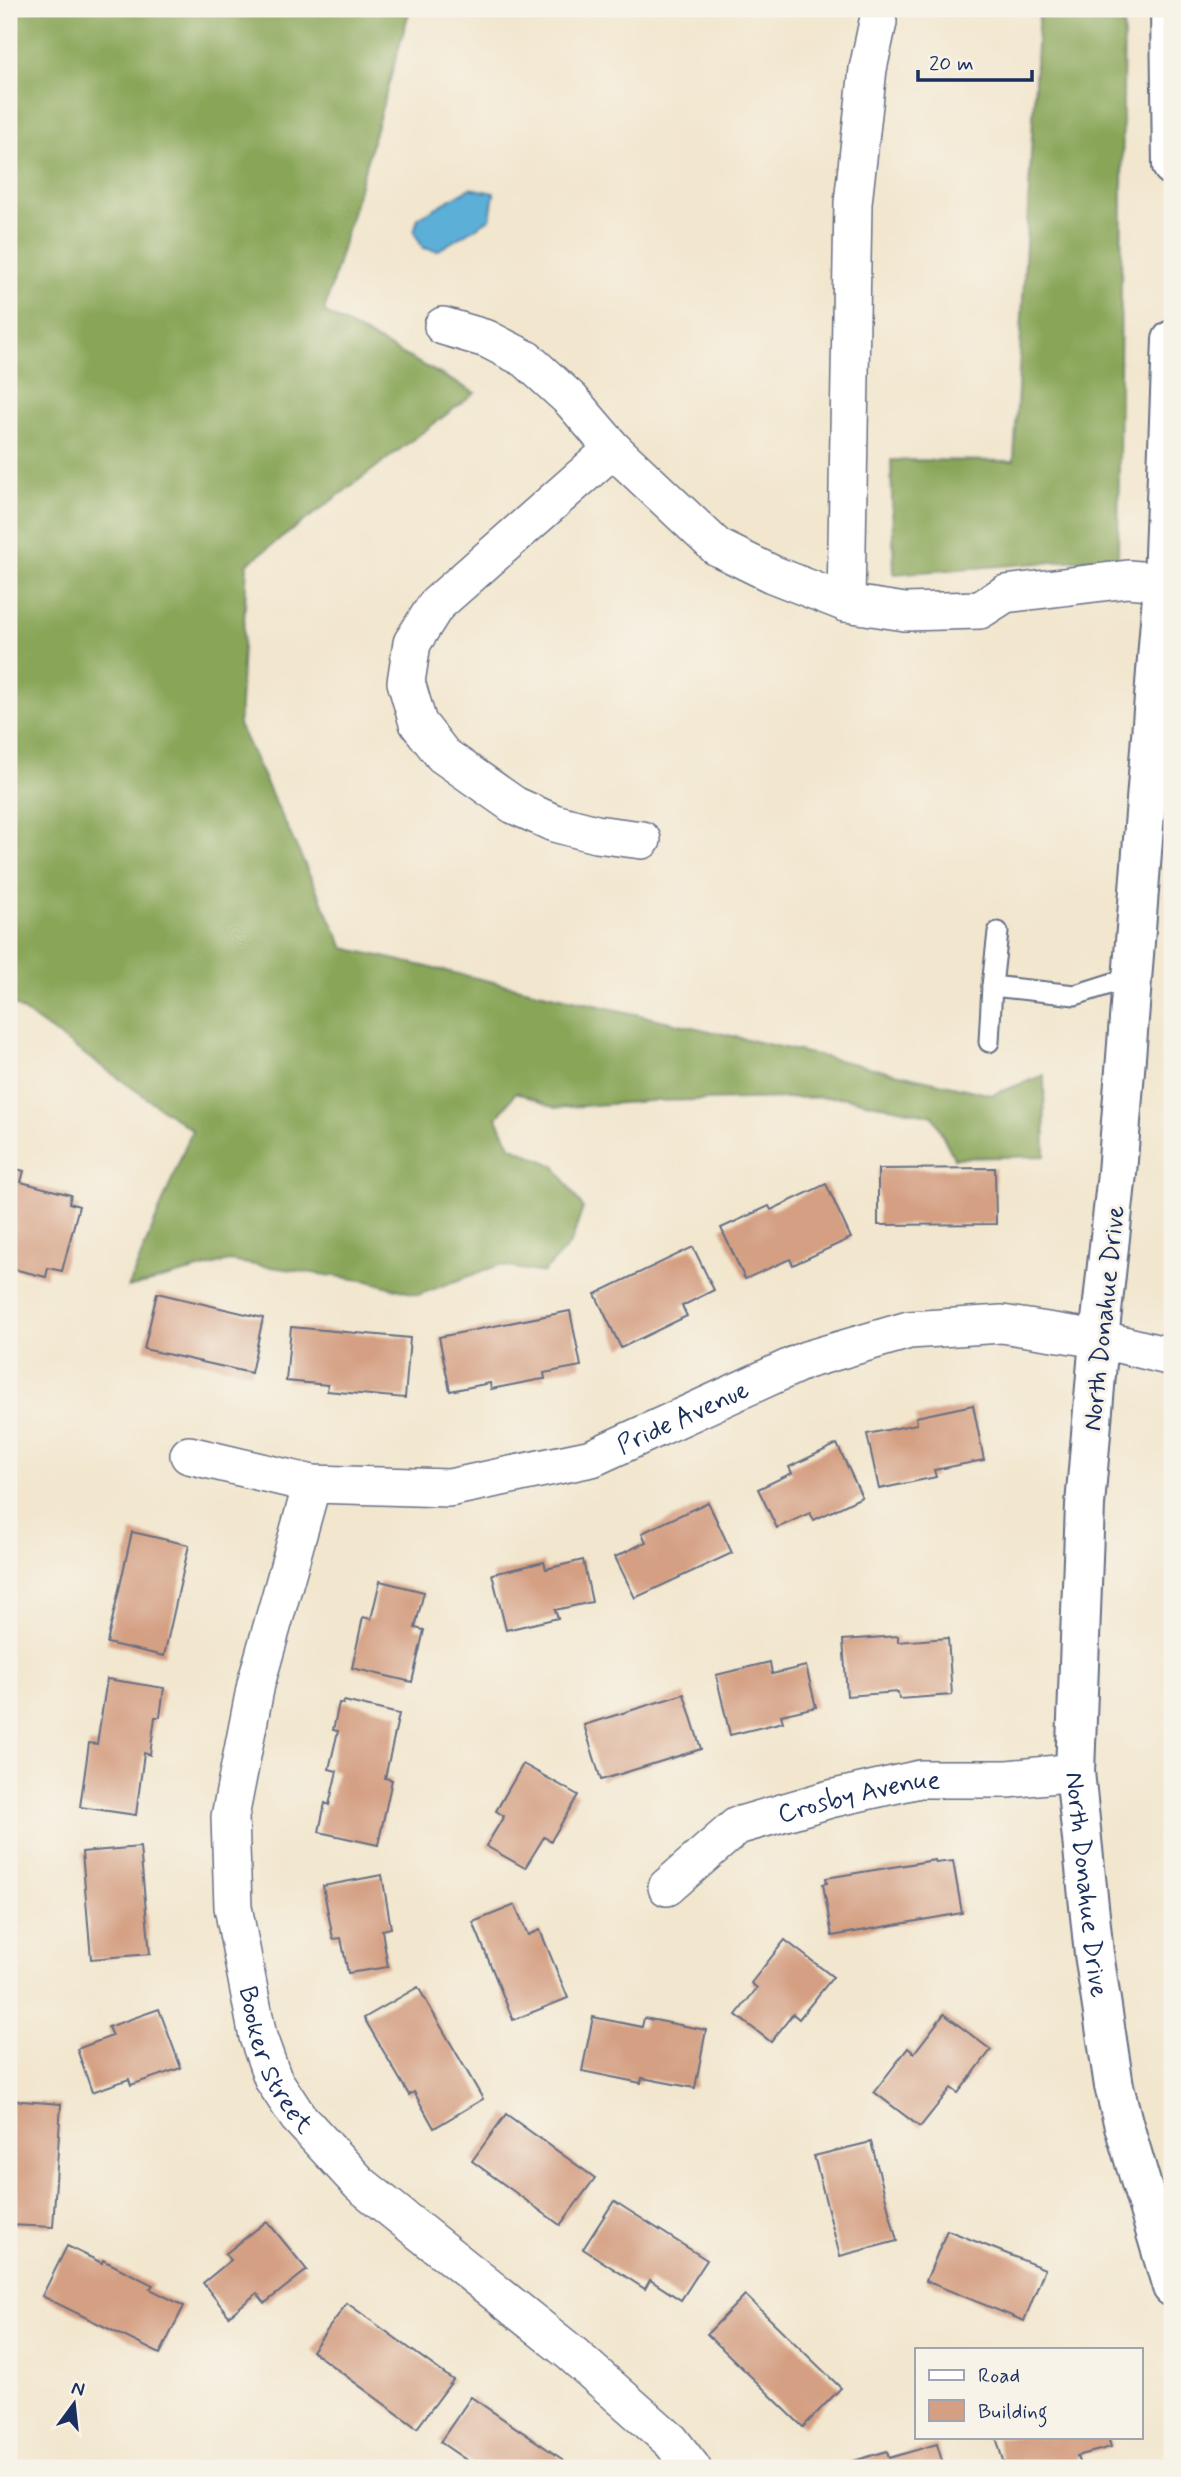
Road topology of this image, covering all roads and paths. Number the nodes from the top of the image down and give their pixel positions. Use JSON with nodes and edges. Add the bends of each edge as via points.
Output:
{"nodes":[{"id":1,"x":1170,"y":9,"type":"edge"},
{"id":2,"x":878,"y":22,"type":"dead end"},
{"id":3,"x":1172,"y":166,"type":"edge"},
{"id":4,"x":443,"y":326,"type":"dead end"},
{"id":5,"x":1172,"y":340,"type":"edge"},
{"id":6,"x":613,"y":449,"type":"junction"},
{"id":7,"x":1163,"y":582,"type":"junction"},
{"id":8,"x":846,"y":603,"type":"junction"},
{"id":9,"x":642,"y":840,"type":"dead end"},
{"id":10,"x":998,"y":932,"type":"dead end"},
{"id":11,"x":1132,"y":977,"type":"junction"},
{"id":12,"x":992,"y":986,"type":"junction"},
{"id":13,"x":989,"y":1042,"type":"dead end"},
{"id":14,"x":1099,"y":1339,"type":"junction"},
{"id":15,"x":1172,"y":1357,"type":"edge"},
{"id":16,"x":189,"y":1455,"type":"dead end"},
{"id":17,"x":312,"y":1484,"type":"junction"},
{"id":18,"x":1075,"y":1772,"type":"junction"},
{"id":19,"x":667,"y":1887,"type":"dead end"},
{"id":20,"x":1161,"y":2208,"type":"edge"},
{"id":21,"x":1172,"y":2287,"type":"edge"},
{"id":22,"x":692,"y":2468,"type":"edge"}],
"edges":[{"from":1,"to":3,"type":"street"},
{"from":2,"to":8,"type":"street","via":[[853,203]]},
{"from":4,"to":6,"type":"street","via":[[487,339],[526,359],[571,400]]},
{"from":5,"to":7,"type":"street","name":"North Donahue Drive"},
{"from":6,"to":8,"type":"street","via":[[717,547]]},
{"from":6,"to":9,"type":"street","via":[[436,605],[412,643],[406,682],[418,723],[443,755],[514,805],[554,823]]},
{"from":7,"to":8,"type":"street","via":[[1128,579],[1005,594],[980,610],[905,612]]},
{"from":7,"to":11,"type":"street","name":"North Donahue Drive"},
{"from":10,"to":12,"type":"lane"},
{"from":11,"to":12,"type":"lane","via":[[1075,995]]},
{"from":11,"to":14,"type":"street","name":"North Donahue Drive"},
{"from":12,"to":13,"type":"lane"},
{"from":14,"to":15,"type":"street","name":"Pride Avenue"},
{"from":14,"to":17,"type":"street","name":"Pride Avenue","via":[[1002,1324],[909,1330],[806,1360],[592,1458],[449,1488]]},
{"from":14,"to":18,"type":"street","name":"North Donahue Drive","via":[[1085,1505]]},
{"from":16,"to":17,"type":"street","name":"Pride Avenue"},
{"from":17,"to":22,"type":"street","name":"Booker Street","via":[[256,1684],[230,1817],[233,1907],[258,2037],[273,2079],[298,2117],[360,2185],[571,2353],[671,2441]]},
{"from":18,"to":19,"type":"street","name":"Crosby Avenue","via":[[1008,1779],[920,1779],[830,1799],[737,1826]]},
{"from":18,"to":20,"type":"street","name":"North Donahue Drive","via":[[1094,1954],[1114,2086],[1124,2126]]},
{"from":20,"to":21,"type":"street","name":"North Donahue Drive"}]}
